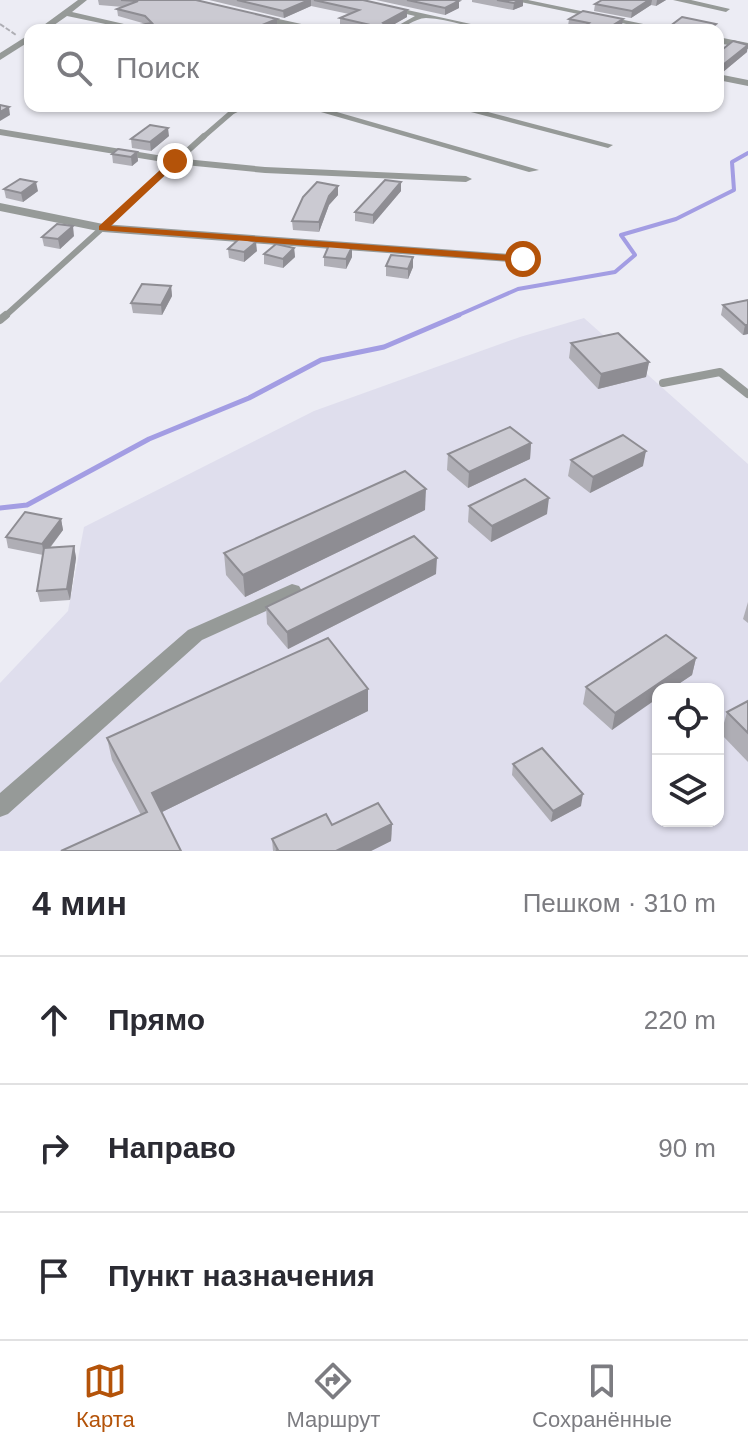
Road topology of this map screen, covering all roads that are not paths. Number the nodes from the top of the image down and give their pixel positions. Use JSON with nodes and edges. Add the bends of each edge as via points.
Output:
{"nodes":[{"id":1,"x":83,"y":0,"type":"edge"},
{"id":2,"x":350,"y":0,"type":"edge"},
{"id":3,"x":515,"y":0,"type":"edge"},
{"id":4,"x":677,"y":0,"type":"edge"},
{"id":5,"x":726,"y":9,"type":"dead end"},
{"id":6,"x":66,"y":13,"type":"junction"},
{"id":7,"x":242,"y":13,"type":"edge"},
{"id":8,"x":423,"y":15,"type":"junction"},
{"id":9,"x":50,"y":24,"type":"edge"},
{"id":10,"x":118,"y":24,"type":"edge"},
{"id":11,"x":289,"y":24,"type":"edge"},
{"id":12,"x":406,"y":24,"type":"edge"},
{"id":13,"x":466,"y":24,"type":"edge"},
{"id":14,"x":637,"y":24,"type":"edge"},
{"id":15,"x":724,"y":41,"type":"edge"},
{"id":16,"x":24,"y":43,"type":"edge"},
{"id":17,"x":748,"y":46,"type":"edge"},
{"id":18,"x":0,"y":57,"type":"edge"},
{"id":19,"x":724,"y":78,"type":"edge"},
{"id":20,"x":748,"y":83,"type":"edge"},
{"id":21,"x":232,"y":112,"type":"edge"},
{"id":22,"x":326,"y":112,"type":"edge"},
{"id":23,"x":477,"y":112,"type":"edge"},
{"id":24,"x":0,"y":132,"type":"edge"},
{"id":25,"x":608,"y":145,"type":"dead end"},
{"id":26,"x":175,"y":161,"type":"junction"},
{"id":27,"x":533,"y":170,"type":"dead end"},
{"id":28,"x":466,"y":179,"type":"dead end"},
{"id":29,"x":0,"y":207,"type":"edge"},
{"id":30,"x":103,"y":228,"type":"junction"},
{"id":31,"x":523,"y":259,"type":"dead end"},
{"id":32,"x":2,"y":316,"type":"edge"},
{"id":33,"x":663,"y":383,"type":"dead end"},
{"id":34,"x":748,"y":394,"type":"edge"},
{"id":35,"x":292,"y":591,"type":"edge"},
{"id":36,"x":0,"y":807,"type":"edge"}],
"edges":[{"from":1,"to":6,"type":"street"},
{"from":2,"to":8,"type":"street"},
{"from":3,"to":14,"type":"street"},
{"from":4,"to":5,"type":"street"},
{"from":6,"to":9,"type":"street"},
{"from":6,"to":10,"type":"street"},
{"from":7,"to":11,"type":"street"},
{"from":8,"to":12,"type":"street"},
{"from":8,"to":13,"type":"street"},
{"from":15,"to":17,"type":"street"},
{"from":16,"to":18,"type":"street"},
{"from":19,"to":20,"type":"street"},
{"from":21,"to":26,"type":"lane"},
{"from":22,"to":27,"type":"street"},
{"from":23,"to":25,"type":"street"},
{"from":24,"to":26,"type":"street"},
{"from":26,"to":28,"type":"street"},
{"from":26,"to":30,"type":"lane"},
{"from":29,"to":30,"type":"street"},
{"from":30,"to":31,"type":"street"},
{"from":30,"to":32,"type":"lane"},
{"from":33,"to":34,"type":"lane","via":[[720,372]]},
{"from":35,"to":36,"type":"street","via":[[195,635]]}]}
